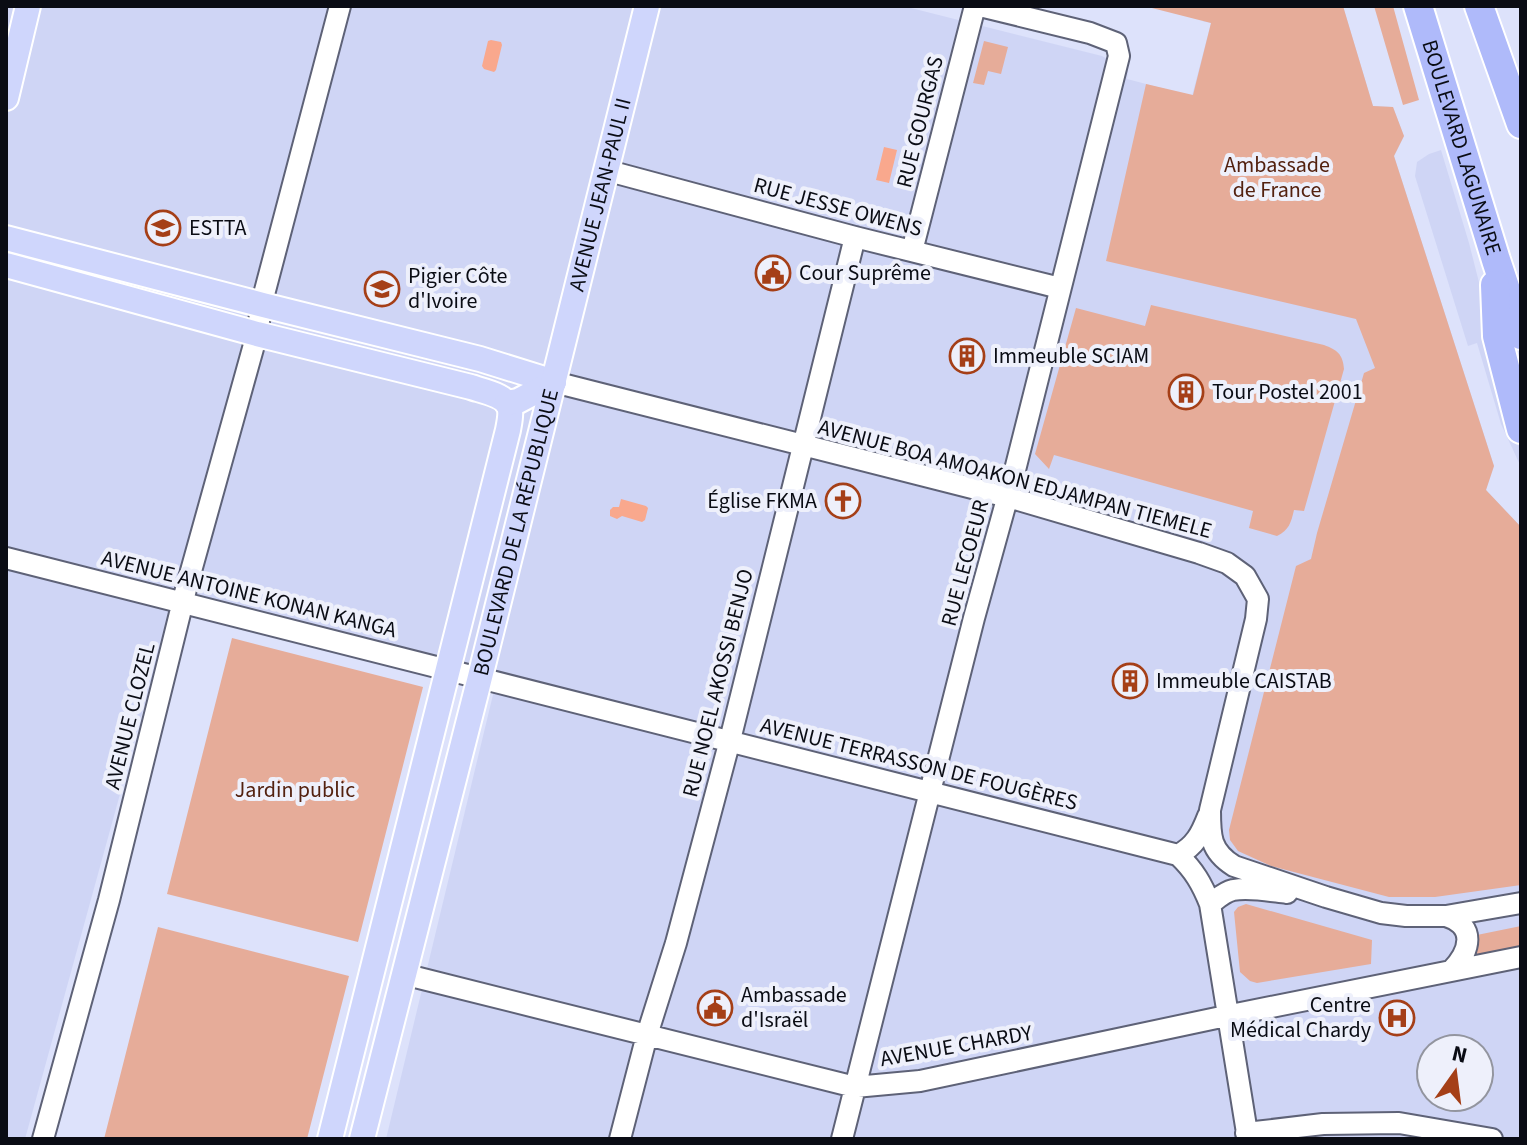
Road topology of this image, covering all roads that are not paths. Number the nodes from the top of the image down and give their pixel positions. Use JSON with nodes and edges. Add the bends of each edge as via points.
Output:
{"nodes":[{"id":1,"x":28,"y":6,"type":"edge"},
{"id":2,"x":340,"y":6,"type":"edge"},
{"id":3,"x":647,"y":6,"type":"edge"},
{"id":4,"x":977,"y":6,"type":"edge"},
{"id":5,"x":1418,"y":6,"type":"edge"},
{"id":6,"x":1479,"y":6,"type":"edge"},
{"id":7,"x":6,"y":98,"type":"edge"},
{"id":8,"x":1521,"y":124,"type":"edge"},
{"id":9,"x":605,"y":170,"type":"junction"},
{"id":10,"x":855,"y":237,"type":"junction"},
{"id":11,"x":6,"y":238,"type":"edge"},
{"id":12,"x":912,"y":251,"type":"junction"},
{"id":13,"x":1496,"y":260,"type":"junction"},
{"id":14,"x":6,"y":265,"type":"edge"},
{"id":15,"x":1060,"y":288,"type":"junction"},
{"id":16,"x":263,"y":305,"type":"junction"},
{"id":17,"x":257,"y":334,"type":"junction"},
{"id":18,"x":1521,"y":335,"type":"edge"},
{"id":19,"x":554,"y":382,"type":"junction"},
{"id":20,"x":507,"y":403,"type":"junction"},
{"id":21,"x":1521,"y":429,"type":"edge"},
{"id":22,"x":802,"y":445,"type":"junction"},
{"id":23,"x":1008,"y":497,"type":"junction"},
{"id":24,"x":6,"y":558,"type":"edge"},
{"id":25,"x":184,"y":596,"type":"junction"},
{"id":26,"x":448,"y":670,"type":"junction"},
{"id":27,"x":480,"y":677,"type":"junction"},
{"id":28,"x":730,"y":740,"type":"junction"},
{"id":29,"x":929,"y":793,"type":"junction"},
{"id":30,"x":1210,"y":810,"type":"junction"},
{"id":31,"x":1178,"y":855,"type":"junction"},
{"id":32,"x":1326,"y":897,"type":"junction"},
{"id":33,"x":1521,"y":903,"type":"edge"},
{"id":34,"x":1210,"y":904,"type":"junction"},
{"id":35,"x":1446,"y":916,"type":"junction"},
{"id":36,"x":1521,"y":957,"type":"edge"},
{"id":37,"x":1452,"y":970,"type":"junction"},
{"id":38,"x":403,"y":974,"type":"junction"},
{"id":39,"x":1226,"y":1016,"type":"junction"},
{"id":40,"x":647,"y":1035,"type":"junction"},
{"id":41,"x":855,"y":1087,"type":"junction"},
{"id":42,"x":1247,"y":1136,"type":"edge"},
{"id":43,"x":43,"y":1139,"type":"edge"},
{"id":44,"x":330,"y":1139,"type":"edge"},
{"id":45,"x":362,"y":1139,"type":"edge"},
{"id":46,"x":620,"y":1139,"type":"edge"},
{"id":47,"x":842,"y":1139,"type":"edge"},
{"id":48,"x":1492,"y":1139,"type":"edge"}],
"edges":[{"from":1,"to":7,"type":"main road"},
{"from":2,"to":16,"type":"street","name":"AVENUE CLOZEL"},
{"from":3,"to":9,"type":"main road","name":"AVENUE JEAN-PAUL II"},
{"from":4,"to":12,"type":"street","name":"RUE GOURGAS"},
{"from":4,"to":15,"type":"street","name":"RUE LECOEUR","via":[[1116,43],[1119,56]]},
{"from":5,"to":13,"type":"highway","name":"BOULEVARD LAGUNAIRE"},
{"from":6,"to":8,"type":"highway"},
{"from":9,"to":10,"type":"street","name":"RUE JESSE OWENS"},
{"from":9,"to":19,"type":"main road","name":"AVENUE JEAN-PAUL II"},
{"from":10,"to":12,"type":"street","name":"RUE JESSE OWENS"},
{"from":10,"to":22,"type":"street","name":"RUE NOEL AKOSSI BENJO"},
{"from":11,"to":16,"type":"main road","name":"BOULEVARD DE LA RÉPUBLIQUE"},
{"from":12,"to":15,"type":"street","name":"RUE JESSE OWENS"},
{"from":13,"to":18,"type":"highway","name":"BOULEVARD LAGUNAIRE"},
{"from":13,"to":21,"type":"highway","via":[[1497,336]]},
{"from":14,"to":17,"type":"main road","name":"BOULEVARD DE LA RÉPUBLIQUE"},
{"from":15,"to":23,"type":"street","name":"RUE LECOEUR"},
{"from":16,"to":17,"type":"street","name":"AVENUE CLOZEL"},
{"from":16,"to":19,"type":"main road","name":"BOULEVARD DE LA RÉPUBLIQUE"},
{"from":17,"to":20,"type":"main road","name":"BOULEVARD DE LA RÉPUBLIQUE","via":[[471,387]]},
{"from":17,"to":25,"type":"street","name":"AVENUE CLOZEL"},
{"from":19,"to":20,"type":"main road"},
{"from":19,"to":22,"type":"street","name":"AVENUE BOA AMOAKON EDJAMPAN TIEMELE"},
{"from":19,"to":27,"type":"main road","name":"BOULEVARD DE LA RÉPUBLIQUE"},
{"from":20,"to":26,"type":"main road","name":"BOULEVARD DE LA RÉPUBLIQUE","via":[[508,430]]},
{"from":22,"to":23,"type":"street","name":"AVENUE BOA AMOAKON EDJAMPAN TIEMELE"},
{"from":22,"to":28,"type":"street","name":"RUE NOEL AKOSSI BENJO"},
{"from":23,"to":29,"type":"street","name":"RUE LECOEUR"},
{"from":23,"to":30,"type":"street","name":"AVENUE BOA AMOAKON EDJAMPAN TIEMELE","via":[[1227,563],[1251,585],[1258,599],[1256,619]]},
{"from":24,"to":25,"type":"street","name":"AVENUE ANTOINE KONAN KANGA"},
{"from":25,"to":26,"type":"street","name":"AVENUE ANTOINE KONAN KANGA"},
{"from":25,"to":43,"type":"street","name":"AVENUE CLOZEL"},
{"from":26,"to":27,"type":"street","name":"AVENUE ANTOINE KONAN KANGA"},
{"from":26,"to":44,"type":"main road","name":"BOULEVARD DE LA RÉPUBLIQUE"},
{"from":27,"to":28,"type":"street","name":"AVENUE TERRASSON DE FOUGÈRES"},
{"from":27,"to":38,"type":"main road","name":"BOULEVARD DE LA RÉPUBLIQUE"},
{"from":28,"to":29,"type":"street","name":"AVENUE TERRASSON DE FOUGÈRES"},
{"from":28,"to":40,"type":"street","name":"RUE NOEL AKOSSI BENJO"},
{"from":29,"to":31,"type":"street","name":"AVENUE TERRASSON DE FOUGÈRES"},
{"from":29,"to":41,"type":"street","name":"RUE LECOEUR"},
{"from":30,"to":31,"type":"street","via":[[1195,843]]},
{"from":30,"to":32,"type":"street","name":"AVENUE BOA AMOAKON EDJAMPAN TIEMELE","via":[[1213,845],[1221,858]]},
{"from":31,"to":34,"type":"street","via":[[1201,881]]},
{"from":32,"to":34,"type":"street","via":[[1233,890]]},
{"from":32,"to":35,"type":"street","name":"AVENUE BOA AMOAKON EDJAMPAN TIEMELE","via":[[1381,913]]},
{"from":33,"to":35,"type":"street","name":"AVENUE BOA AMOAKON EDJAMPAN TIEMELE"},
{"from":34,"to":39,"type":"street"},
{"from":35,"to":37,"type":"street","via":[[1457,919],[1468,940]]},
{"from":36,"to":37,"type":"street","name":"AVENUE CHARDY"},
{"from":37,"to":39,"type":"street","name":"AVENUE CHARDY"},
{"from":38,"to":40,"type":"street","name":"AVENUE CHARDY"},
{"from":38,"to":45,"type":"main road","name":"BOULEVARD DE LA RÉPUBLIQUE"},
{"from":39,"to":41,"type":"street","name":"AVENUE CHARDY","via":[[920,1081]]},
{"from":39,"to":42,"type":"street"},
{"from":40,"to":41,"type":"street","name":"AVENUE CHARDY"},
{"from":40,"to":46,"type":"street","name":"RUE NOEL AKOSSI BENJO"},
{"from":41,"to":47,"type":"street","name":"RUE LECOEUR"},
{"from":42,"to":48,"type":"street","via":[[1323,1124],[1399,1123]]}]}
